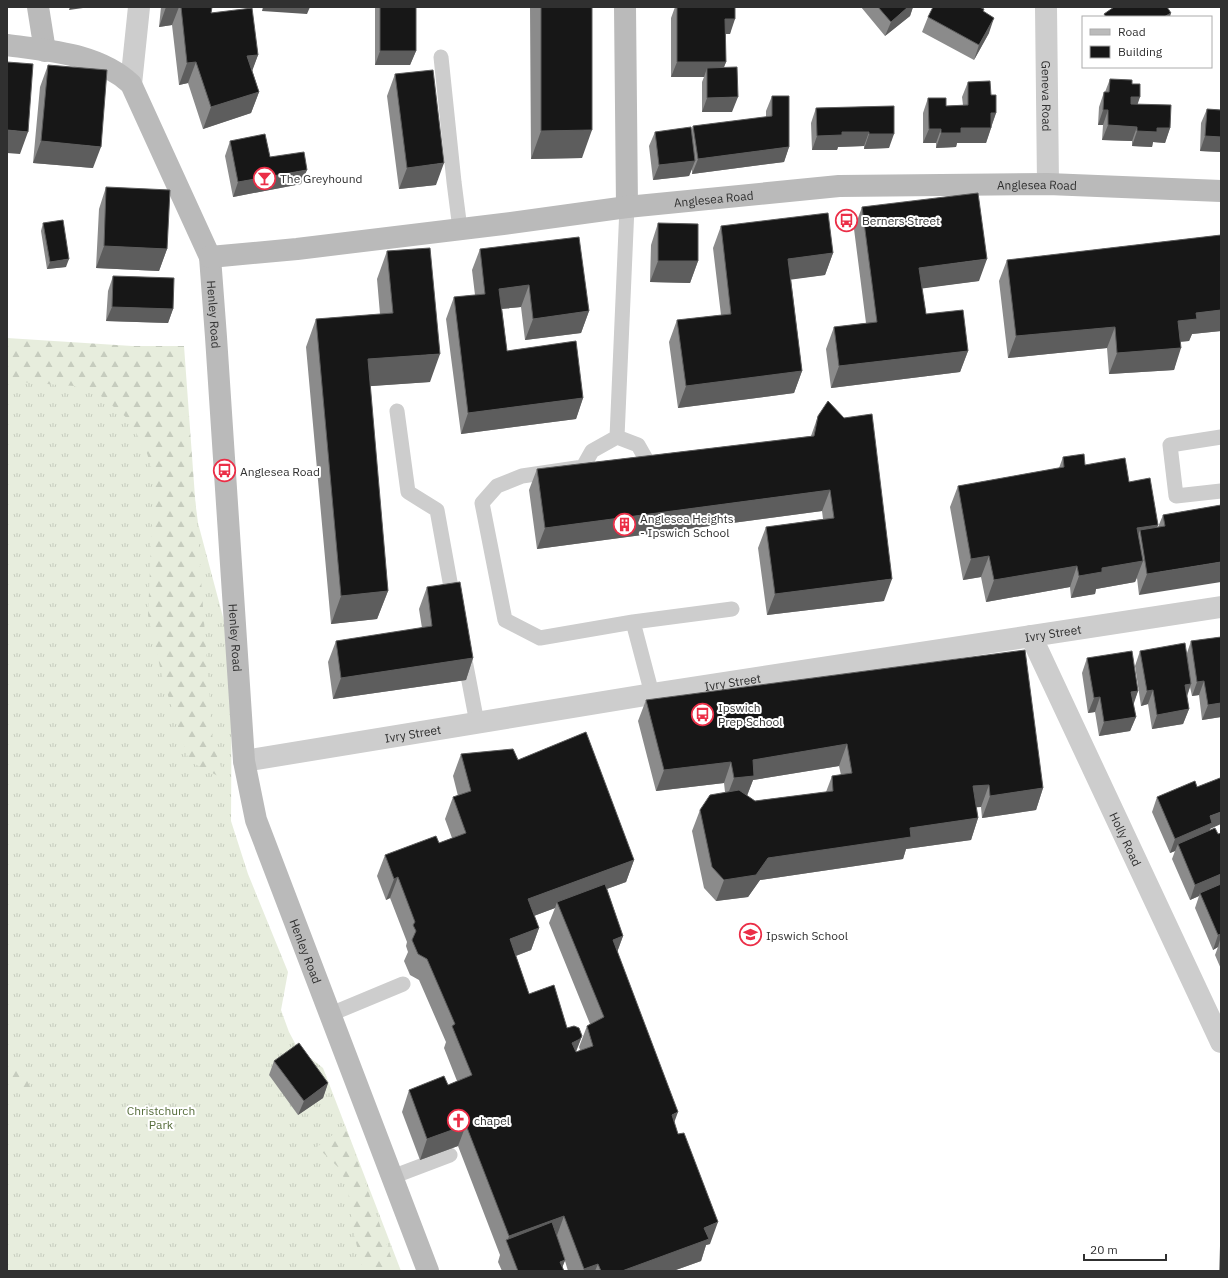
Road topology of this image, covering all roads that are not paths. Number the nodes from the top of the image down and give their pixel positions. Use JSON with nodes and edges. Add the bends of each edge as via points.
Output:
{"nodes":[{"id":1,"x":38,"y":7,"type":"edge"},
{"id":2,"x":139,"y":7,"type":"edge"},
{"id":3,"x":625,"y":7,"type":"edge"},
{"id":4,"x":1046,"y":7,"type":"edge"},
{"id":5,"x":7,"y":45,"type":"edge"},
{"id":6,"x":45,"y":51,"type":"junction"},
{"id":7,"x":441,"y":57,"type":"dead end"},
{"id":8,"x":131,"y":84,"type":"junction"},
{"id":9,"x":1048,"y":184,"type":"junction"},
{"id":10,"x":1221,"y":191,"type":"edge"},
{"id":11,"x":627,"y":207,"type":"junction"},
{"id":12,"x":460,"y":229,"type":"junction"},
{"id":13,"x":210,"y":257,"type":"junction"},
{"id":14,"x":397,"y":410,"type":"dead end"},
{"id":15,"x":617,"y":437,"type":"junction"},
{"id":16,"x":1221,"y":437,"type":"edge"},
{"id":17,"x":651,"y":468,"type":"edge"},
{"id":18,"x":1221,"y":491,"type":"edge"},
{"id":19,"x":1221,"y":607,"type":"edge"},
{"id":20,"x":732,"y":609,"type":"dead end"},
{"id":21,"x":457,"y":616,"type":"edge"},
{"id":22,"x":633,"y":622,"type":"junction"},
{"id":23,"x":1031,"y":636,"type":"junction"},
{"id":24,"x":461,"y":639,"type":"edge"},
{"id":25,"x":652,"y":694,"type":"junction"},
{"id":26,"x":477,"y":723,"type":"junction"},
{"id":27,"x":244,"y":761,"type":"junction"},
{"id":28,"x":403,"y":984,"type":"dead end"},
{"id":29,"x":330,"y":1014,"type":"junction"},
{"id":30,"x":1221,"y":1042,"type":"edge"},
{"id":31,"x":450,"y":1155,"type":"dead end"},
{"id":32,"x":392,"y":1176,"type":"junction"},
{"id":33,"x":428,"y":1271,"type":"edge"}],
"edges":[{"from":1,"to":6,"type":"street"},
{"from":2,"to":8,"type":"street"},
{"from":3,"to":11,"type":"street"},
{"from":4,"to":9,"type":"street","name":"Geneva Road"},
{"from":5,"to":6,"type":"street","name":"Henley Road"},
{"from":6,"to":8,"type":"street","name":"Henley Road","via":[[98,63],[123,76]]},
{"from":7,"to":12,"type":"lane"},
{"from":8,"to":13,"type":"street","name":"Henley Road"},
{"from":9,"to":10,"type":"street","name":"Anglesea Road"},
{"from":9,"to":11,"type":"street","name":"Anglesea Road","via":[[839,186]]},
{"from":11,"to":12,"type":"street","name":"Anglesea Road"},
{"from":11,"to":15,"type":"lane"},
{"from":12,"to":13,"type":"street","name":"Anglesea Road"},
{"from":13,"to":27,"type":"street","name":"Henley Road"},
{"from":14,"to":21,"type":"lane","via":[[408,492],[436,510]]},
{"from":15,"to":17,"type":"lane","via":[[638,445]]},
{"from":15,"to":22,"type":"lane","via":[[592,451],[583,467],[522,476],[497,486],[482,503],[505,620],[540,638]]},
{"from":16,"to":18,"type":"lane","via":[[1170,445],[1176,496]]},
{"from":19,"to":23,"type":"street","name":"Ivry Street"},
{"from":20,"to":22,"type":"lane"},
{"from":22,"to":25,"type":"lane"},
{"from":23,"to":25,"type":"street","name":"Ivry Street"},
{"from":23,"to":30,"type":"street","name":"Holly Road"},
{"from":24,"to":26,"type":"lane"},
{"from":25,"to":26,"type":"street","name":"Ivry Street"},
{"from":26,"to":27,"type":"street","name":"Ivry Street"},
{"from":27,"to":29,"type":"street","name":"Henley Road","via":[[256,820]]},
{"from":28,"to":29,"type":"lane"},
{"from":29,"to":32,"type":"street","name":"Henley Road"},
{"from":31,"to":32,"type":"lane"},
{"from":32,"to":33,"type":"street","name":"Henley Road"}]}
